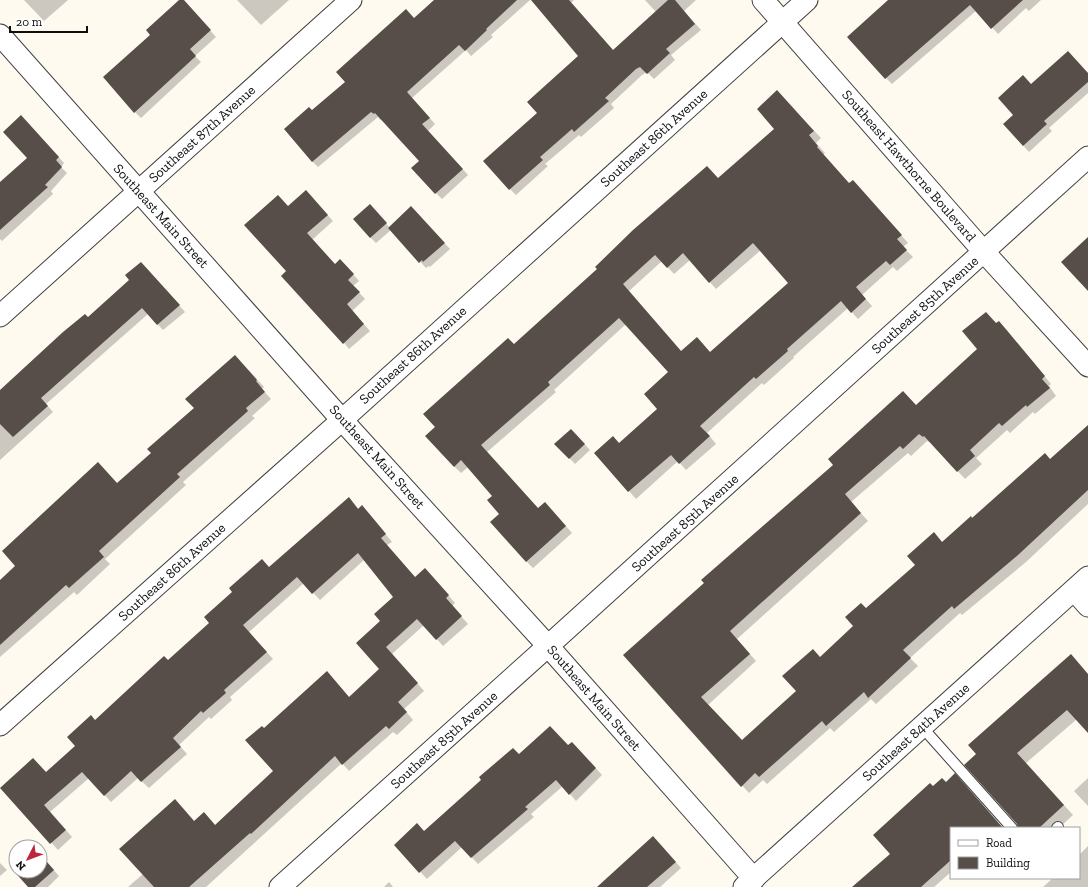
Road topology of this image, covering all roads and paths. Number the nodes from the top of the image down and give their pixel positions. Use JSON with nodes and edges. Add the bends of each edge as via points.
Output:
{"nodes":[{"id":1,"x":351,"y":0,"type":"edge"},
{"id":2,"x":763,"y":0,"type":"edge"},
{"id":3,"x":807,"y":0,"type":"edge"},
{"id":4,"x":782,"y":22,"type":"junction"},
{"id":5,"x":0,"y":35,"type":"edge"},
{"id":6,"x":1088,"y":157,"type":"edge"},
{"id":7,"x":139,"y":191,"type":"junction"},
{"id":8,"x":984,"y":252,"type":"junction"},
{"id":9,"x":0,"y":316,"type":"edge"},
{"id":10,"x":1088,"y":366,"type":"edge"},
{"id":11,"x":342,"y":420,"type":"junction"},
{"id":12,"x":1081,"y":584,"type":"edge"},
{"id":13,"x":1088,"y":606,"type":"edge"},
{"id":14,"x":548,"y":646,"type":"junction"},
{"id":15,"x":0,"y":725,"type":"edge"},
{"id":16,"x":922,"y":727,"type":"junction"},
{"id":17,"x":1011,"y":827,"type":"edge"},
{"id":18,"x":749,"y":883,"type":"edge"},
{"id":19,"x":280,"y":887,"type":"edge"}],
"edges":[{"from":1,"to":7,"type":"street","name":"Southeast 87th Avenue"},
{"from":2,"to":4,"type":"street","name":"Southeast Hawthorne Boulevard"},
{"from":3,"to":4,"type":"street","name":"Southeast 86th Avenue"},
{"from":4,"to":8,"type":"street","name":"Southeast Hawthorne Boulevard"},
{"from":4,"to":11,"type":"street","name":"Southeast 86th Avenue"},
{"from":5,"to":7,"type":"street","name":"Southeast Main Street"},
{"from":6,"to":8,"type":"street","name":"Southeast 85th Avenue"},
{"from":7,"to":9,"type":"street","name":"Southeast 87th Avenue"},
{"from":7,"to":11,"type":"street","name":"Southeast Main Street"},
{"from":8,"to":10,"type":"street","name":"Southeast Hawthorne Boulevard"},
{"from":8,"to":14,"type":"street","name":"Southeast 85th Avenue"},
{"from":11,"to":14,"type":"street","name":"Southeast Main Street"},
{"from":11,"to":15,"type":"street","name":"Southeast 86th Avenue"},
{"from":12,"to":13,"type":"street"},
{"from":12,"to":16,"type":"street","name":"Southeast 84th Avenue"},
{"from":14,"to":18,"type":"street","name":"Southeast Main Street"},
{"from":14,"to":19,"type":"street","name":"Southeast 85th Avenue"},
{"from":16,"to":17,"type":"lane"},
{"from":16,"to":18,"type":"street","name":"Southeast 84th Avenue"}]}
